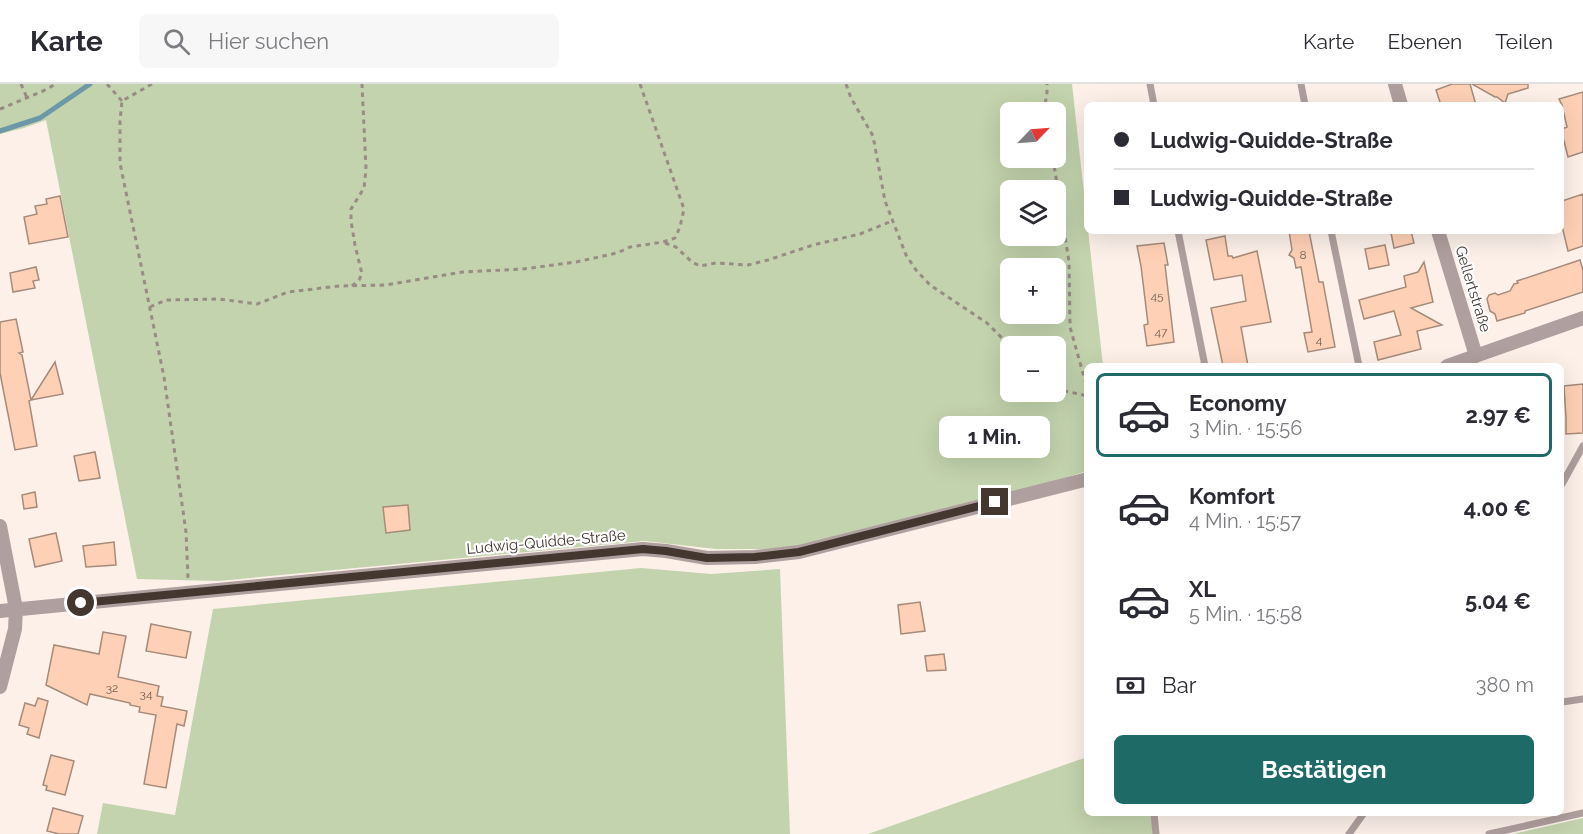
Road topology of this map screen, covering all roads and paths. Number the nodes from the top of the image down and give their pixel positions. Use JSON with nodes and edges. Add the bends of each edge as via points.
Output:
{"nodes":[{"id":1,"x":21,"y":84,"type":"edge"},
{"id":2,"x":56,"y":84,"type":"edge"},
{"id":3,"x":107,"y":84,"type":"edge"},
{"id":4,"x":152,"y":84,"type":"edge"},
{"id":5,"x":362,"y":84,"type":"edge"},
{"id":6,"x":639,"y":84,"type":"edge"},
{"id":7,"x":846,"y":84,"type":"edge"},
{"id":8,"x":1047,"y":84,"type":"edge"},
{"id":9,"x":1150,"y":84,"type":"edge"},
{"id":10,"x":1301,"y":84,"type":"edge"},
{"id":11,"x":1395,"y":84,"type":"edge"},
{"id":12,"x":27,"y":98,"type":"junction"},
{"id":13,"x":122,"y":101,"type":"junction"},
{"id":14,"x":1046,"y":102,"type":"edge"},
{"id":15,"x":1153,"y":102,"type":"edge"},
{"id":16,"x":1304,"y":102,"type":"edge"},
{"id":17,"x":1400,"y":102,"type":"edge"},
{"id":18,"x":0,"y":109,"type":"edge"},
{"id":19,"x":1055,"y":168,"type":"edge"},
{"id":20,"x":893,"y":221,"type":"junction"},
{"id":21,"x":1179,"y":234,"type":"edge"},
{"id":22,"x":1332,"y":234,"type":"edge"},
{"id":23,"x":1439,"y":234,"type":"edge"},
{"id":24,"x":663,"y":242,"type":"junction"},
{"id":25,"x":351,"y":286,"type":"junction"},
{"id":26,"x":150,"y":307,"type":"junction"},
{"id":27,"x":1583,"y":318,"type":"edge"},
{"id":28,"x":1000,"y":336,"type":"edge"},
{"id":29,"x":1476,"y":356,"type":"junction"},
{"id":30,"x":1203,"y":363,"type":"edge"},
{"id":31,"x":1358,"y":363,"type":"edge"},
{"id":32,"x":1456,"y":363,"type":"edge"},
{"id":33,"x":1084,"y":377,"type":"edge"},
{"id":34,"x":1066,"y":391,"type":"edge"},
{"id":35,"x":1084,"y":395,"type":"edge"},
{"id":36,"x":1583,"y":446,"type":"edge"},
{"id":37,"x":1084,"y":480,"type":"edge"},
{"id":38,"x":1564,"y":480,"type":"edge"},
{"id":39,"x":0,"y":526,"type":"edge"},
{"id":40,"x":189,"y":593,"type":"junction"},
{"id":41,"x":16,"y":609,"type":"junction"},
{"id":42,"x":0,"y":611,"type":"edge"},
{"id":43,"x":0,"y":687,"type":"edge"},
{"id":44,"x":1583,"y":699,"type":"edge"},
{"id":45,"x":1564,"y":702,"type":"edge"},
{"id":46,"x":1583,"y":813,"type":"edge"},
{"id":47,"x":1154,"y":816,"type":"edge"},
{"id":48,"x":1362,"y":816,"type":"edge"},
{"id":49,"x":1156,"y":834,"type":"edge"},
{"id":50,"x":1349,"y":834,"type":"edge"},
{"id":51,"x":1489,"y":834,"type":"edge"}],
"edges":[{"from":1,"to":12,"type":"path"},
{"from":2,"to":12,"type":"path"},
{"from":3,"to":13,"type":"path"},
{"from":4,"to":13,"type":"path"},
{"from":5,"to":25,"type":"path","via":[[366,169],[364,188],[351,209],[362,274]]},
{"from":6,"to":24,"type":"path","via":[[684,209],[675,238]]},
{"from":7,"to":20,"type":"path","via":[[873,136],[882,189]]},
{"from":8,"to":14,"type":"path"},
{"from":9,"to":15,"type":"lane"},
{"from":10,"to":16,"type":"lane"},
{"from":11,"to":17,"type":"street"},
{"from":12,"to":18,"type":"path"},
{"from":13,"to":26,"type":"path","via":[[120,163]]},
{"from":19,"to":33,"type":"path","via":[[1069,262],[1070,327]]},
{"from":20,"to":24,"type":"path","via":[[748,265],[700,266]]},
{"from":20,"to":28,"type":"path","via":[[916,270],[930,285]]},
{"from":21,"to":30,"type":"lane"},
{"from":22,"to":31,"type":"lane"},
{"from":23,"to":29,"type":"street","name":"Gellertstraße"},
{"from":24,"to":25,"type":"path","via":[[576,262]]},
{"from":25,"to":26,"type":"path","via":[[288,292],[257,304],[219,299],[165,300]]},
{"from":26,"to":40,"type":"path","via":[[184,521]]},
{"from":27,"to":29,"type":"street"},
{"from":29,"to":32,"type":"street"},
{"from":34,"to":35,"type":"path"},
{"from":36,"to":38,"type":"lane"},
{"from":37,"to":40,"type":"street","name":"Ludwig-Quidde-Straße","via":[[799,552],[707,558],[643,549]]},
{"from":39,"to":41,"type":"street"},
{"from":40,"to":41,"type":"street","name":"Ludwig-Quidde-Straße"},
{"from":41,"to":42,"type":"street","name":"Ludwig-Quidde-Straße"},
{"from":41,"to":43,"type":"street","via":[[15,629]]},
{"from":44,"to":45,"type":"lane"},
{"from":46,"to":51,"type":"lane"},
{"from":47,"to":49,"type":"lane"},
{"from":48,"to":50,"type":"lane"}]}
